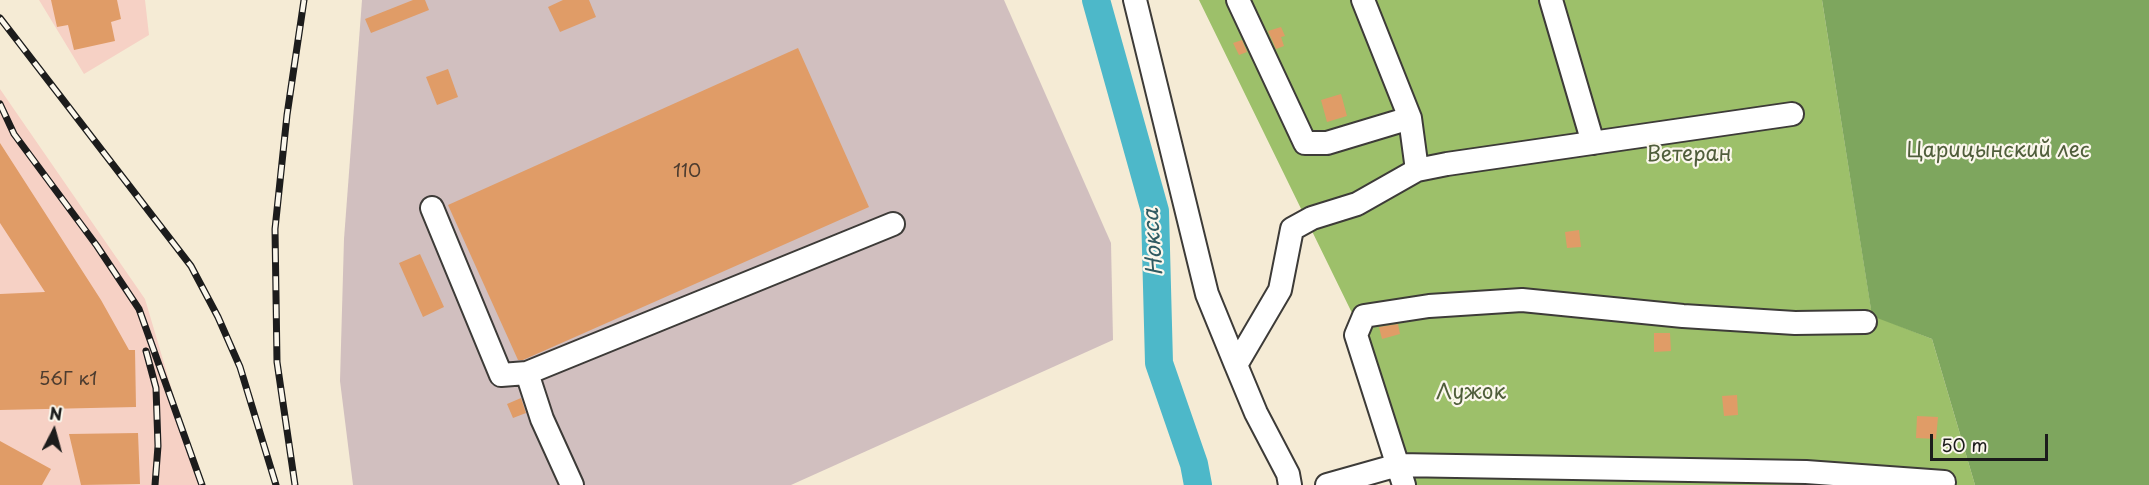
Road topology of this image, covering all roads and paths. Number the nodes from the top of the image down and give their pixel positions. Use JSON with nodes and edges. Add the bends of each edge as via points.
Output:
{"nodes":[{"id":1,"x":1135,"y":0,"type":"edge"},
{"id":2,"x":1238,"y":0,"type":"edge"},
{"id":3,"x":1364,"y":0,"type":"edge"},
{"id":4,"x":1551,"y":0,"type":"edge"},
{"id":5,"x":1792,"y":114,"type":"dead end"},
{"id":6,"x":1410,"y":118,"type":"junction"},
{"id":7,"x":1593,"y":143,"type":"junction"},
{"id":8,"x":1417,"y":170,"type":"junction"},
{"id":9,"x":432,"y":208,"type":"dead end"},
{"id":10,"x":893,"y":224,"type":"dead end"},
{"id":11,"x":1865,"y":322,"type":"dead end"},
{"id":12,"x":1236,"y":365,"type":"junction"},
{"id":13,"x":527,"y":373,"type":"junction"},
{"id":14,"x":1401,"y":475,"type":"edge"},
{"id":15,"x":1944,"y":482,"type":"dead end"},
{"id":16,"x":572,"y":485,"type":"edge"},
{"id":17,"x":1290,"y":485,"type":"edge"},
{"id":18,"x":1327,"y":485,"type":"edge"}],
"edges":[{"from":1,"to":12,"type":"street","via":[[1207,294]]},
{"from":2,"to":6,"type":"street","via":[[1305,143],[1327,143]]},
{"from":3,"to":6,"type":"street"},
{"from":4,"to":7,"type":"street"},
{"from":5,"to":7,"type":"street"},
{"from":6,"to":8,"type":"street"},
{"from":7,"to":8,"type":"street"},
{"from":8,"to":12,"type":"street","via":[[1357,204],[1312,218],[1292,229],[1280,290]]},
{"from":9,"to":13,"type":"street","via":[[501,375]]},
{"from":10,"to":13,"type":"street"},
{"from":11,"to":14,"type":"street","via":[[1795,323],[1694,317],[1522,300],[1430,306],[1364,316],[1356,335]]},
{"from":12,"to":17,"type":"street"},
{"from":13,"to":16,"type":"street","via":[[542,419]]},
{"from":14,"to":15,"type":"street","via":[[1806,472]]},
{"from":14,"to":18,"type":"street"}]}
